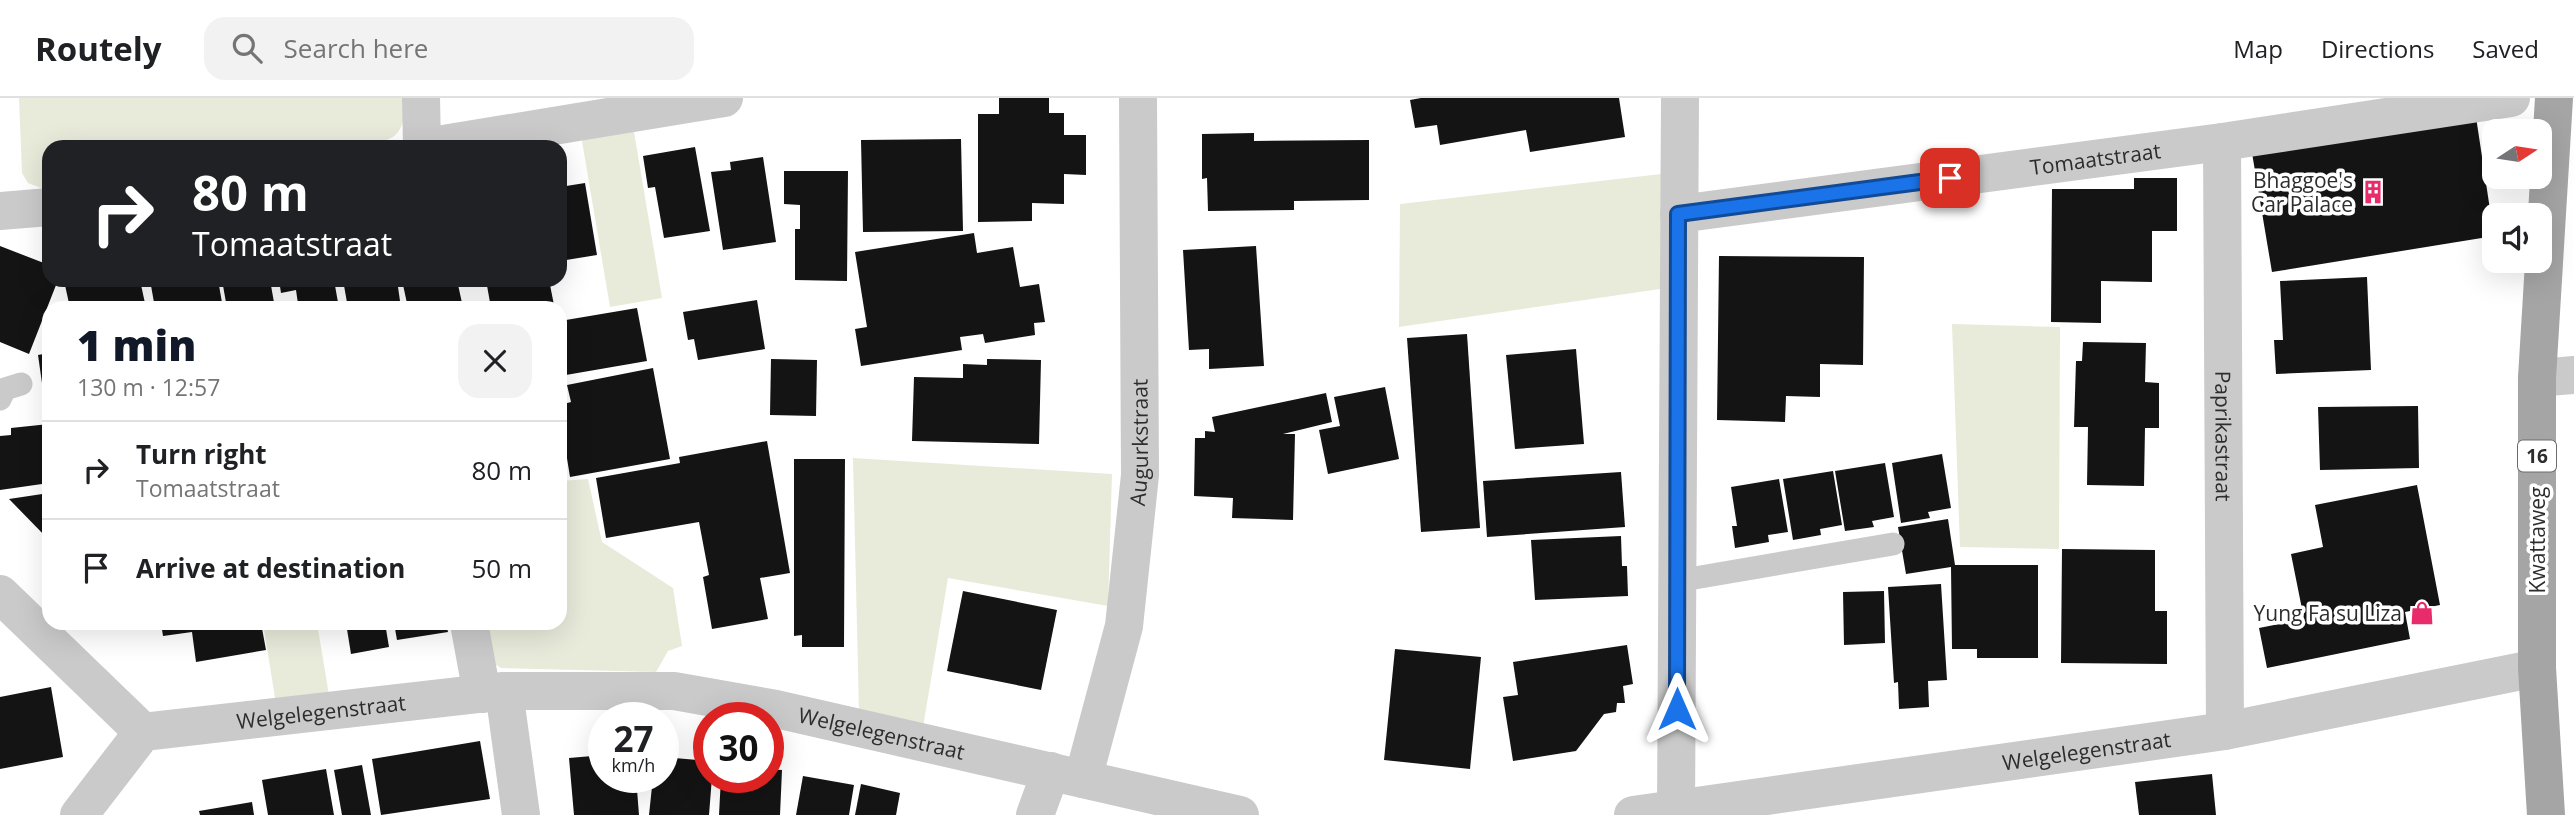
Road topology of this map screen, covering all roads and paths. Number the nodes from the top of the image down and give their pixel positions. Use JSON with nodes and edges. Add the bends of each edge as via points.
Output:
{"nodes":[{"id":1,"x":421,"y":98,"type":"edge"},
{"id":2,"x":724,"y":98,"type":"edge"},
{"id":3,"x":1138,"y":98,"type":"edge"},
{"id":4,"x":1680,"y":98,"type":"edge"},
{"id":5,"x":2511,"y":98,"type":"edge"},
{"id":6,"x":2554,"y":98,"type":"edge"},
{"id":7,"x":424,"y":140,"type":"edge"},
{"id":8,"x":467,"y":140,"type":"edge"},
{"id":9,"x":2222,"y":142,"type":"junction"},
{"id":10,"x":42,"y":208,"type":"edge"},
{"id":11,"x":0,"y":211,"type":"edge"},
{"id":12,"x":1678,"y":214,"type":"junction"},
{"id":13,"x":2574,"y":375,"type":"edge"},
{"id":14,"x":2537,"y":378,"type":"junction"},
{"id":15,"x":21,"y":384,"type":"dead end"},
{"id":16,"x":0,"y":399,"type":"edge"},
{"id":17,"x":1893,"y":544,"type":"dead end"},
{"id":18,"x":1677,"y":581,"type":"junction"},
{"id":19,"x":0,"y":594,"type":"edge"},
{"id":20,"x":471,"y":630,"type":"edge"},
{"id":21,"x":2537,"y":667,"type":"junction"},
{"id":22,"x":493,"y":693,"type":"junction"},
{"id":23,"x":2225,"y":731,"type":"junction"},
{"id":24,"x":143,"y":732,"type":"junction"},
{"id":25,"x":1067,"y":775,"type":"junction"},
{"id":26,"x":1676,"y":811,"type":"junction"},
{"id":27,"x":79,"y":815,"type":"edge"},
{"id":28,"x":521,"y":815,"type":"edge"},
{"id":29,"x":1035,"y":815,"type":"edge"},
{"id":30,"x":1240,"y":815,"type":"edge"},
{"id":31,"x":1633,"y":815,"type":"edge"},
{"id":32,"x":2546,"y":815,"type":"edge"}],
"edges":[{"from":1,"to":7,"type":"street"},
{"from":2,"to":8,"type":"street"},
{"from":3,"to":25,"type":"street","name":"Augurkstraat","via":[[1140,475],[1124,626]]},
{"from":4,"to":12,"type":"street"},
{"from":5,"to":9,"type":"street","name":"Tomaatstraat"},
{"from":6,"to":14,"type":"main road","name":"Kwattaweg","number":"16"},
{"from":9,"to":12,"type":"street","name":"Tomaatstraat"},
{"from":9,"to":23,"type":"street","name":"Paprikastraat"},
{"from":10,"to":11,"type":"street"},
{"from":12,"to":18,"type":"street"},
{"from":13,"to":14,"type":"street"},
{"from":14,"to":21,"type":"main road","name":"Kwattaweg","number":"16"},
{"from":15,"to":16,"type":"lane","via":[[5,389]]},
{"from":17,"to":18,"type":"lane"},
{"from":18,"to":26,"type":"street"},
{"from":19,"to":24,"type":"street"},
{"from":20,"to":22,"type":"street"},
{"from":21,"to":23,"type":"street","name":"Welgelegenstraat"},
{"from":21,"to":32,"type":"main road","name":"Kwattaweg","number":"16"},
{"from":22,"to":24,"type":"street","name":"Welgelegenstraat"},
{"from":22,"to":25,"type":"street","name":"Welgelegenstraat","via":[[674,691],[776,709]]},
{"from":22,"to":28,"type":"street"},
{"from":23,"to":26,"type":"street","name":"Welgelegenstraat"},
{"from":24,"to":27,"type":"street"},
{"from":25,"to":29,"type":"street","name":"Augurkstraat"},
{"from":25,"to":30,"type":"street","name":"Welgelegenstraat"},
{"from":26,"to":31,"type":"street","name":"Welgelegenstraat"}]}
